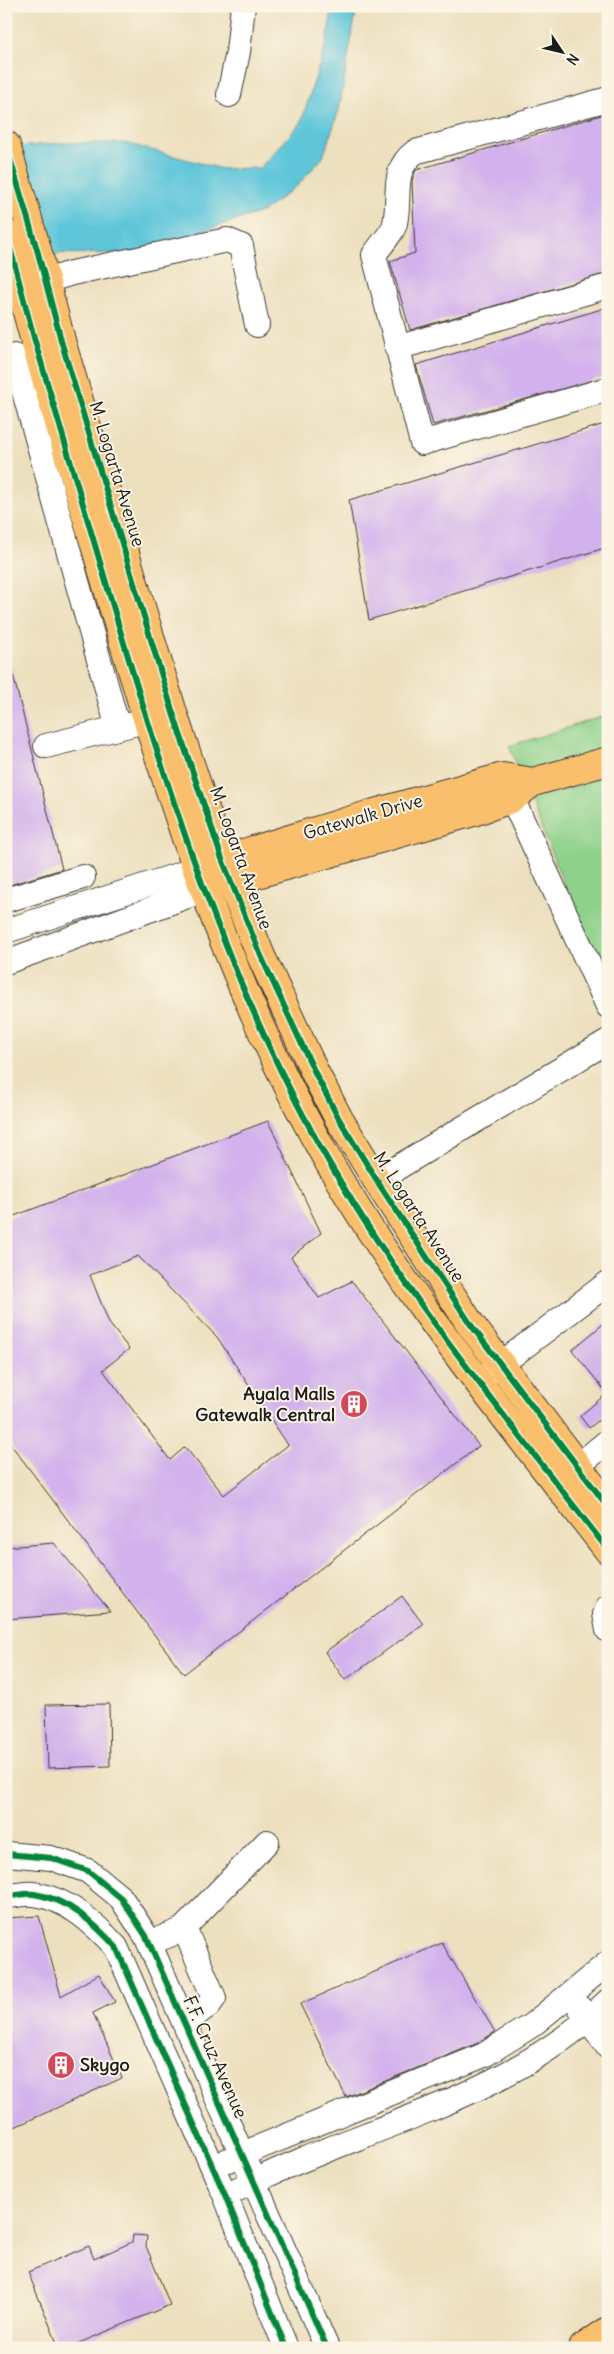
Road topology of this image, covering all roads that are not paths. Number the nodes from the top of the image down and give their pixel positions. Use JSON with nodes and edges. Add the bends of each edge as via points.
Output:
{"nodes":[{"id":1,"x":243,"y":6,"type":"edge"},
{"id":2,"x":229,"y":95,"type":"dead end"},
{"id":3,"x":608,"y":99,"type":"edge"},
{"id":4,"x":6,"y":145,"type":"edge"},
{"id":5,"x":6,"y":234,"type":"edge"},
{"id":6,"x":19,"y":265,"type":"edge"},
{"id":7,"x":46,"y":281,"type":"junction"},
{"id":8,"x":608,"y":286,"type":"edge"},
{"id":9,"x":257,"y":324,"type":"dead end"},
{"id":10,"x":397,"y":348,"type":"junction"},
{"id":11,"x":14,"y":356,"type":"dead end"},
{"id":12,"x":608,"y":389,"type":"edge"},
{"id":13,"x":160,"y":717,"type":"junction"},
{"id":14,"x":118,"y":728,"type":"junction"},
{"id":15,"x":46,"y":746,"type":"dead end"},
{"id":16,"x":608,"y":761,"type":"edge"},
{"id":17,"x":507,"y":788,"type":"junction"},
{"id":18,"x":226,"y":869,"type":"junction"},
{"id":19,"x":82,"y":877,"type":"dead end"},
{"id":20,"x":200,"y":879,"type":"junction"},
{"id":21,"x":6,"y":900,"type":"edge"},
{"id":22,"x":6,"y":931,"type":"edge"},
{"id":23,"x":6,"y":962,"type":"edge"},
{"id":24,"x":608,"y":1006,"type":"edge"},
{"id":25,"x":608,"y":1041,"type":"edge"},
{"id":26,"x":339,"y":1119,"type":"junction"},
{"id":27,"x":312,"y":1132,"type":"junction"},
{"id":28,"x":379,"y":1184,"type":"junction"},
{"id":29,"x":608,"y":1283,"type":"edge"},
{"id":30,"x":501,"y":1364,"type":"junction"},
{"id":31,"x":478,"y":1381,"type":"junction"},
{"id":32,"x":608,"y":1441,"type":"edge"},
{"id":33,"x":577,"y":1466,"type":"junction"},
{"id":34,"x":556,"y":1483,"type":"junction"},
{"id":35,"x":608,"y":1507,"type":"edge"},
{"id":36,"x":608,"y":1550,"type":"edge"},
{"id":37,"x":608,"y":1607,"type":"edge"},
{"id":38,"x":608,"y":1630,"type":"edge"},
{"id":39,"x":267,"y":1842,"type":"dead end"},
{"id":40,"x":6,"y":1854,"type":"edge"},
{"id":41,"x":6,"y":1896,"type":"edge"},
{"id":42,"x":182,"y":1930,"type":"junction"},
{"id":43,"x":149,"y":1943,"type":"junction"},
{"id":44,"x":608,"y":1963,"type":"edge"},
{"id":45,"x":570,"y":1995,"type":"junction"},
{"id":46,"x":608,"y":2001,"type":"edge"},
{"id":47,"x":589,"y":2020,"type":"junction"},
{"id":48,"x":184,"y":2023,"type":"junction"},
{"id":49,"x":608,"y":2047,"type":"edge"},
{"id":50,"x":241,"y":2154,"type":"junction"},
{"id":51,"x":212,"y":2166,"type":"junction"},
{"id":52,"x":253,"y":2181,"type":"junction"},
{"id":53,"x":225,"y":2195,"type":"junction"},
{"id":54,"x":608,"y":2331,"type":"edge"},
{"id":55,"x":286,"y":2348,"type":"edge"},
{"id":56,"x":327,"y":2348,"type":"edge"},
{"id":57,"x":583,"y":2348,"type":"edge"}],
"edges":[{"from":1,"to":2,"type":"street"},
{"from":3,"to":10,"type":"street","via":[[415,152],[405,159],[400,169],[395,226],[374,256]]},
{"from":4,"to":6,"type":"main road","name":"M. Logarta Avenue"},
{"from":5,"to":6,"type":"main road","name":"M. Logarta Avenue"},
{"from":6,"to":7,"type":"main road","name":"M. Logarta Avenue"},
{"from":6,"to":13,"type":"main road","name":"M. Logarta Avenue","via":[[38,350]]},
{"from":7,"to":9,"type":"street","via":[[227,240],[241,246]]},
{"from":7,"to":13,"type":"main road","name":"M. Logarta Avenue"},
{"from":8,"to":10,"type":"street"},
{"from":10,"to":12,"type":"street","via":[[422,443]]},
{"from":11,"to":14,"type":"street"},
{"from":13,"to":14,"type":"street"},
{"from":13,"to":18,"type":"main road","name":"M. Logarta Avenue"},
{"from":13,"to":20,"type":"main road","name":"M. Logarta Avenue"},
{"from":14,"to":15,"type":"street"},
{"from":16,"to":17,"type":"main road","name":"Gatewalk Drive"},
{"from":17,"to":18,"type":"main road","name":"Gatewalk Drive","via":[[473,812]]},
{"from":17,"to":24,"type":"street"},
{"from":18,"to":20,"type":"main road","name":"Gatewalk Drive"},
{"from":18,"to":26,"type":"main road","name":"M. Logarta Avenue","via":[[265,964]]},
{"from":19,"to":21,"type":"street"},
{"from":20,"to":22,"type":"street"},
{"from":20,"to":23,"type":"street"},
{"from":20,"to":27,"type":"main road","name":"M. Logarta Avenue","via":[[284,1077]]},
{"from":25,"to":28,"type":"street","via":[[400,1166]]},
{"from":26,"to":27,"type":"main road"},
{"from":26,"to":28,"type":"main road","name":"M. Logarta Avenue"},
{"from":27,"to":31,"type":"main road","name":"M. Logarta Avenue","via":[[340,1182],[405,1282]]},
{"from":28,"to":30,"type":"main road","name":"M. Logarta Avenue","via":[[432,1268]]},
{"from":29,"to":30,"type":"street"},
{"from":30,"to":31,"type":"street"},
{"from":30,"to":33,"type":"main road","name":"M. Logarta Avenue"},
{"from":31,"to":34,"type":"main road","name":"M. Logarta Avenue"},
{"from":32,"to":33,"type":"street"},
{"from":33,"to":34,"type":"street"},
{"from":33,"to":35,"type":"main road","name":"M. Logarta Avenue"},
{"from":34,"to":36,"type":"main road","name":"M. Logarta Avenue"},
{"from":37,"to":38,"type":"street","via":[[605,1614]]},
{"from":39,"to":42,"type":"street"},
{"from":40,"to":43,"type":"street","name":"F.F. Cruz Avenue","via":[[51,1858],[88,1871],[121,1898]]},
{"from":41,"to":51,"type":"street","via":[[34,1894],[65,1905],[91,1921],[116,1947]]},
{"from":42,"to":43,"type":"street"},
{"from":42,"to":48,"type":"street","via":[[214,1998]]},
{"from":43,"to":48,"type":"street","name":"F.F. Cruz Avenue"},
{"from":44,"to":45,"type":"street"},
{"from":45,"to":47,"type":"street"},
{"from":45,"to":50,"type":"street","via":[[532,2025],[484,2054]]},
{"from":46,"to":47,"type":"street"},
{"from":47,"to":49,"type":"street"},
{"from":47,"to":52,"type":"street","via":[[496,2081]]},
{"from":48,"to":50,"type":"street","name":"F.F. Cruz Avenue"},
{"from":50,"to":51,"type":"street"},
{"from":50,"to":52,"type":"street","name":"F.F. Cruz Avenue"},
{"from":51,"to":53,"type":"street"},
{"from":52,"to":53,"type":"street"},
{"from":52,"to":56,"type":"street","name":"F.F. Cruz Avenue"},
{"from":53,"to":55,"type":"street"},
{"from":54,"to":57,"type":"main road"}]}
